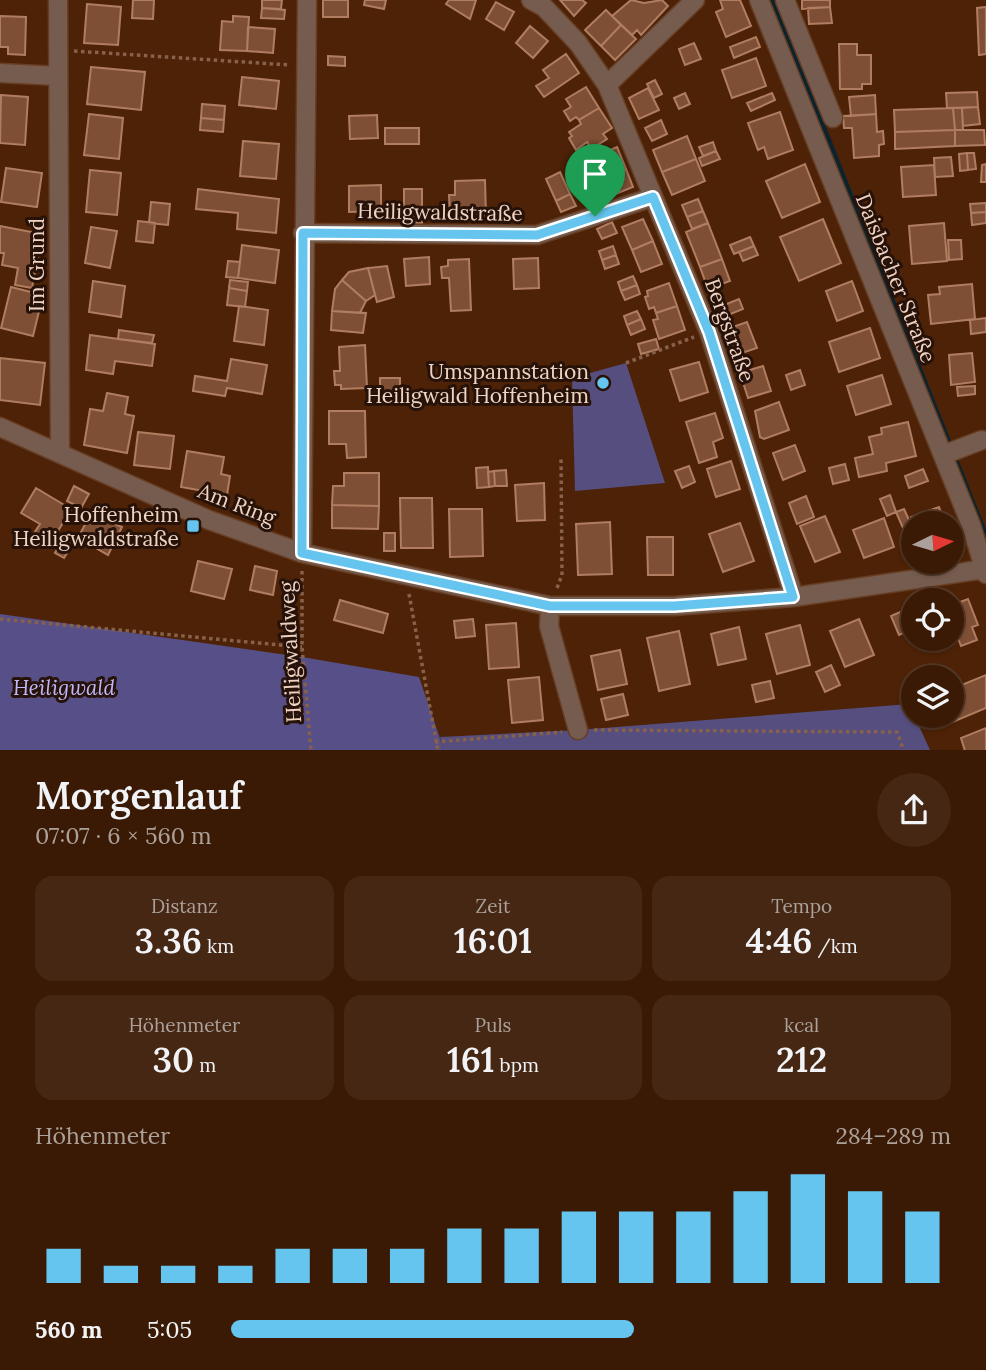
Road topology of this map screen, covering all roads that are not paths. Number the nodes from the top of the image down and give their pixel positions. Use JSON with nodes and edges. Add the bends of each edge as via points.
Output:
{"nodes":[{"id":1,"x":58,"y":0,"type":"edge"},
{"id":2,"x":307,"y":0,"type":"edge"},
{"id":3,"x":531,"y":0,"type":"edge"},
{"id":4,"x":695,"y":0,"type":"edge"},
{"id":5,"x":759,"y":0,"type":"edge"},
{"id":6,"x":785,"y":0,"type":"edge"},
{"id":7,"x":0,"y":73,"type":"edge"},
{"id":8,"x":58,"y":76,"type":"junction"},
{"id":9,"x":607,"y":85,"type":"junction"},
{"id":10,"x":833,"y":118,"type":"dead end"},
{"id":11,"x":653,"y":197,"type":"junction"},
{"id":12,"x":303,"y":233,"type":"junction"},
{"id":13,"x":0,"y":428,"type":"edge"},
{"id":14,"x":982,"y":440,"type":"dead end"},
{"id":15,"x":950,"y":452,"type":"junction"},
{"id":16,"x":60,"y":453,"type":"junction"},
{"id":17,"x":302,"y":553,"type":"junction"},
{"id":18,"x":985,"y":571,"type":"edge"},
{"id":19,"x":793,"y":597,"type":"junction"},
{"id":20,"x":550,"y":606,"type":"junction"},
{"id":21,"x":578,"y":730,"type":"road end"}],
"edges":[{"from":1,"to":8,"type":"street","name":"Im Grund"},
{"from":2,"to":12,"type":"street"},
{"from":3,"to":9,"type":"street","name":"Bergstraße","via":[[544,7],[578,43]]},
{"from":4,"to":9,"type":"street"},
{"from":5,"to":15,"type":"street","name":"Daisbacher Straße"},
{"from":6,"to":10,"type":"street"},
{"from":7,"to":8,"type":"street"},
{"from":8,"to":16,"type":"street","name":"Im Grund"},
{"from":9,"to":11,"type":"street","name":"Bergstraße"},
{"from":11,"to":12,"type":"street","name":"Heiligwaldstraße","via":[[537,235]]},
{"from":11,"to":19,"type":"street","name":"Bergstraße","via":[[709,332]]},
{"from":12,"to":17,"type":"street"},
{"from":13,"to":16,"type":"street","name":"Am Ring"},
{"from":14,"to":15,"type":"street"},
{"from":15,"to":18,"type":"street","name":"Daisbacher Straße"},
{"from":16,"to":17,"type":"street","name":"Am Ring","via":[[209,520]]},
{"from":17,"to":20,"type":"street","name":"Am Ring"},
{"from":18,"to":19,"type":"street","name":"Am Ring"},
{"from":19,"to":20,"type":"street","name":"Am Ring","via":[[674,606]]},
{"from":20,"to":21,"type":"street","via":[[549,626]]}]}
